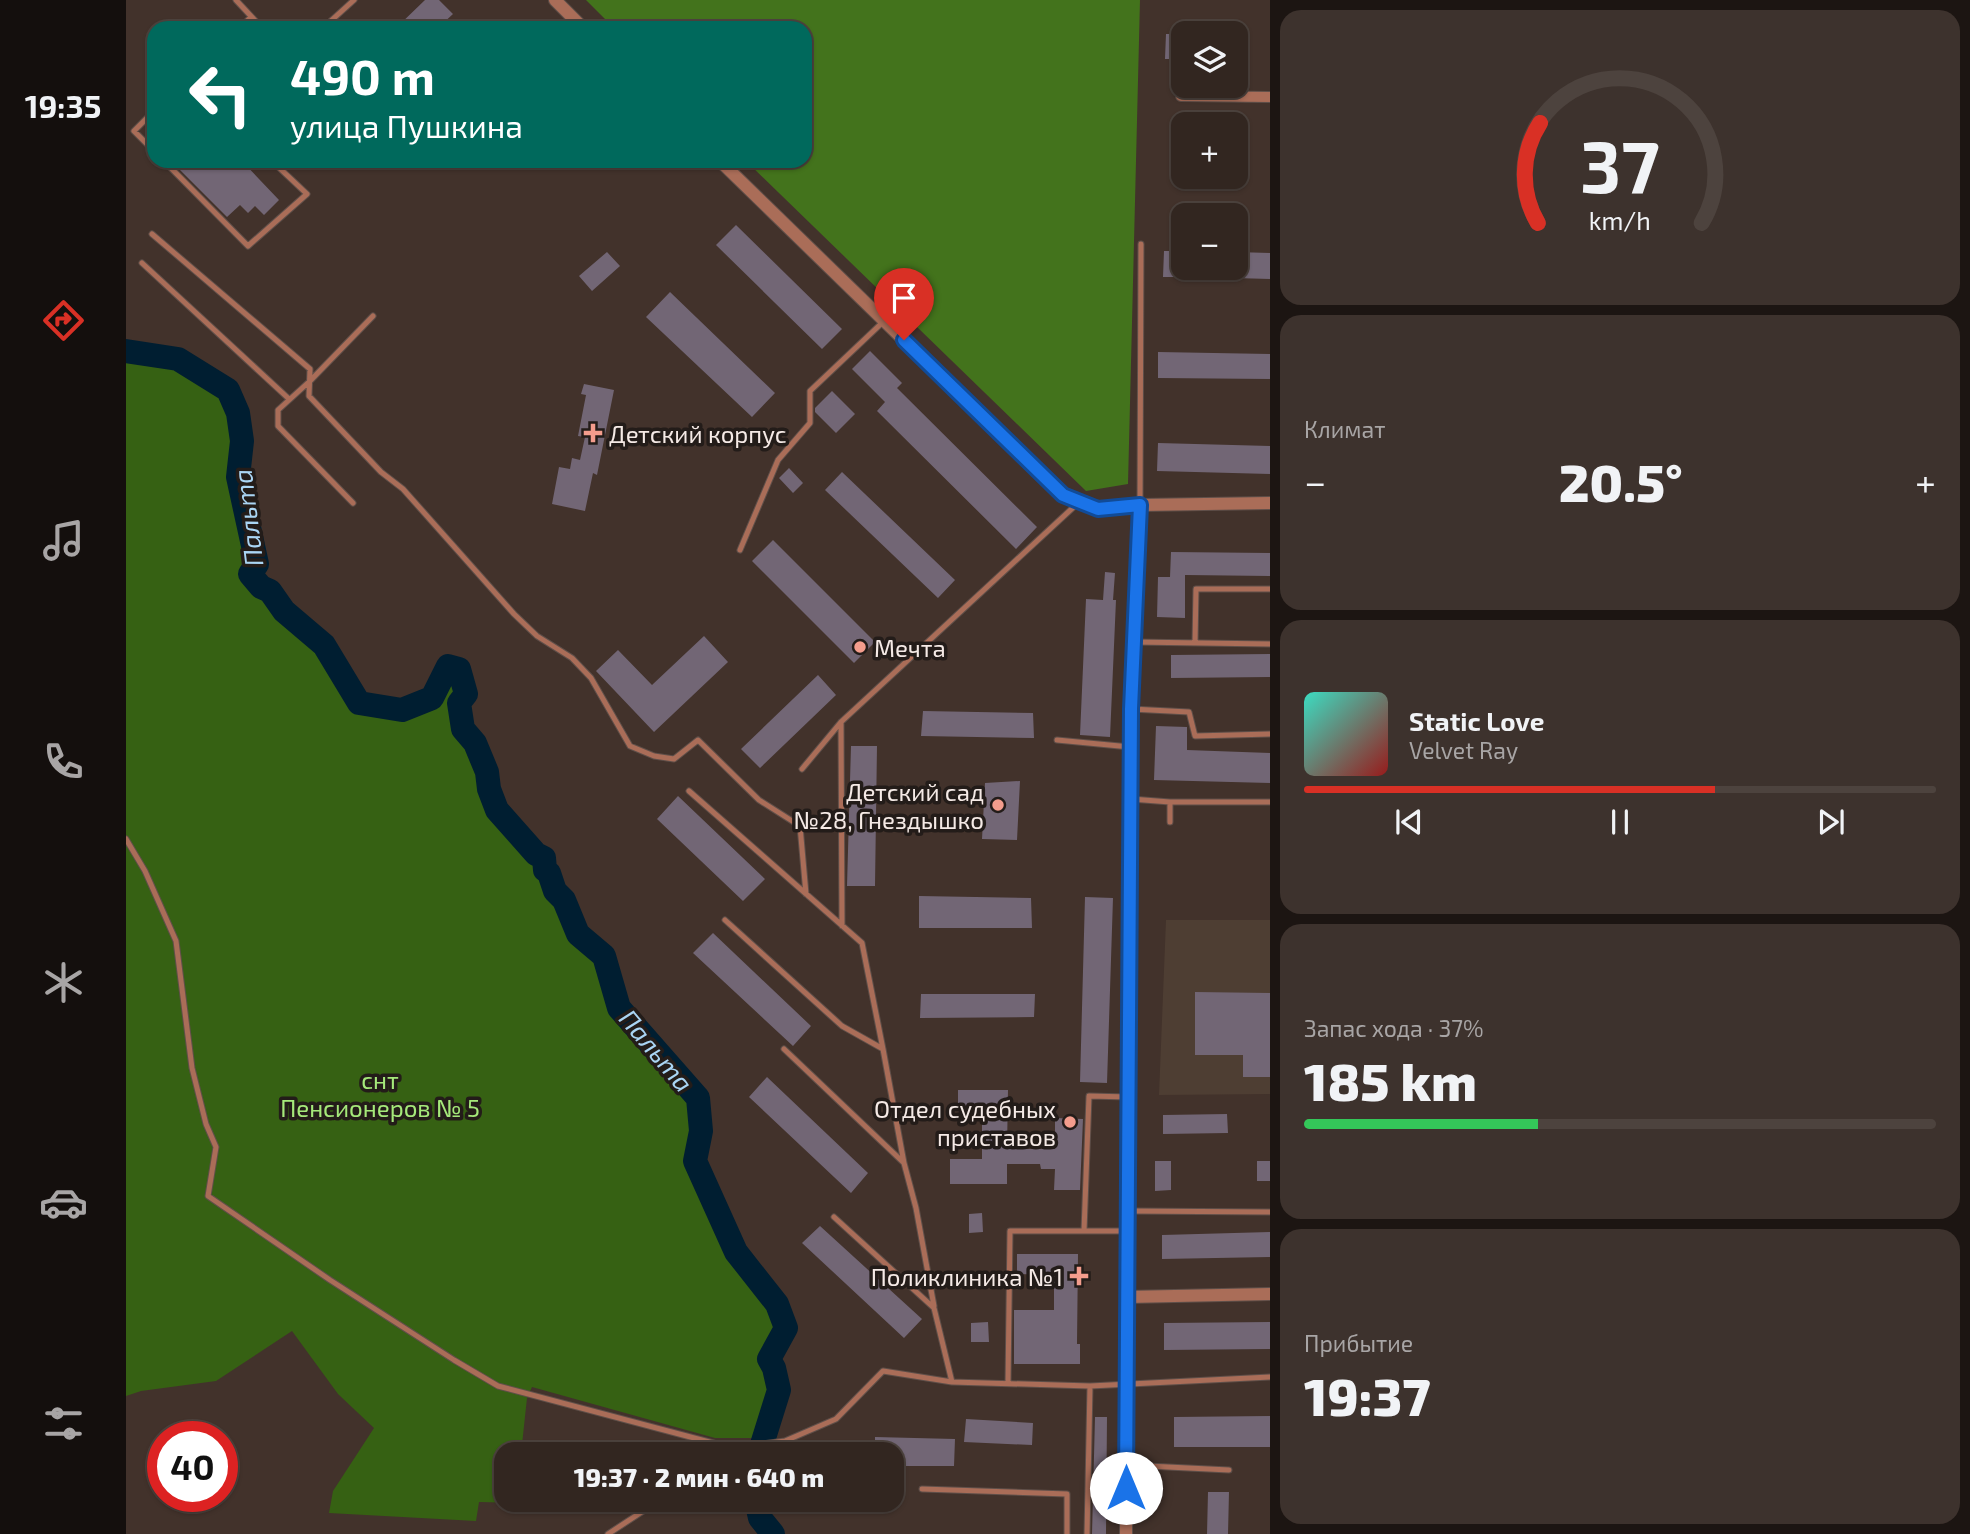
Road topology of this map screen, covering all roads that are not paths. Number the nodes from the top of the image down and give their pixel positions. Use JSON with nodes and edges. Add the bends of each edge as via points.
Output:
{"nodes":[{"id":1,"x":236,"y":0,"type":"edge"},
{"id":2,"x":354,"y":0,"type":"edge"},
{"id":3,"x":555,"y":0,"type":"edge"},
{"id":4,"x":251,"y":17,"type":"junction"},
{"id":5,"x":247,"y":21,"type":"edge"},
{"id":6,"x":255,"y":21,"type":"edge"},
{"id":7,"x":331,"y":21,"type":"edge"},
{"id":8,"x":576,"y":21,"type":"edge"},
{"id":9,"x":1248,"y":97,"type":"edge"},
{"id":10,"x":1270,"y":97,"type":"edge"},
{"id":11,"x":147,"y":118,"type":"edge"},
{"id":12,"x":147,"y":144,"type":"edge"},
{"id":13,"x":171,"y":168,"type":"edge"},
{"id":14,"x":279,"y":168,"type":"edge"},
{"id":15,"x":727,"y":168,"type":"edge"},
{"id":16,"x":152,"y":234,"type":"dead end"},
{"id":17,"x":1141,"y":244,"type":"dead end"},
{"id":18,"x":142,"y":263,"type":"dead end"},
{"id":19,"x":373,"y":316,"type":"dead end"},
{"id":20,"x":884,"y":321,"type":"junction"},
{"id":21,"x":310,"y":381,"type":"junction"},
{"id":22,"x":288,"y":398,"type":"junction"},
{"id":23,"x":353,"y":503,"type":"dead end"},
{"id":24,"x":1078,"y":503,"type":"junction"},
{"id":25,"x":1270,"y":503,"type":"edge"},
{"id":26,"x":1140,"y":505,"type":"junction"},
{"id":27,"x":740,"y":550,"type":"dead end"},
{"id":28,"x":1270,"y":589,"type":"edge"},
{"id":29,"x":1134,"y":642,"type":"junction"},
{"id":30,"x":1195,"y":643,"type":"junction"},
{"id":31,"x":1270,"y":644,"type":"edge"},
{"id":32,"x":1131,"y":709,"type":"junction"},
{"id":33,"x":841,"y":722,"type":"junction"},
{"id":34,"x":1270,"y":734,"type":"edge"},
{"id":35,"x":1057,"y":740,"type":"dead end"},
{"id":36,"x":1131,"y":747,"type":"junction"},
{"id":37,"x":802,"y":769,"type":"dead end"},
{"id":38,"x":689,"y":791,"type":"dead end"},
{"id":39,"x":1131,"y":799,"type":"junction"},
{"id":40,"x":1170,"y":802,"type":"junction"},
{"id":41,"x":1270,"y":802,"type":"edge"},
{"id":42,"x":1170,"y":822,"type":"dead end"},
{"id":43,"x":126,"y":839,"type":"edge"},
{"id":44,"x":806,"y":894,"type":"junction"},
{"id":45,"x":724,"y":920,"type":"dead end"},
{"id":46,"x":842,"y":926,"type":"junction"},
{"id":47,"x":883,"y":1048,"type":"junction"},
{"id":48,"x":784,"y":1049,"type":"dead end"},
{"id":49,"x":1129,"y":1097,"type":"junction"},
{"id":50,"x":904,"y":1163,"type":"junction"},
{"id":51,"x":1128,"y":1211,"type":"junction"},
{"id":52,"x":1270,"y":1212,"type":"edge"},
{"id":53,"x":834,"y":1216,"type":"dead end"},
{"id":54,"x":1084,"y":1231,"type":"junction"},
{"id":55,"x":1128,"y":1231,"type":"junction"},
{"id":56,"x":1270,"y":1294,"type":"edge"},
{"id":57,"x":1127,"y":1297,"type":"junction"},
{"id":58,"x":934,"y":1308,"type":"junction"},
{"id":59,"x":1270,"y":1377,"type":"edge"},
{"id":60,"x":952,"y":1382,"type":"junction"},
{"id":61,"x":1007,"y":1383,"type":"junction"},
{"id":62,"x":1127,"y":1384,"type":"junction"},
{"id":63,"x":1090,"y":1386,"type":"junction"},
{"id":64,"x":709,"y":1442,"type":"edge"},
{"id":65,"x":774,"y":1442,"type":"edge"},
{"id":66,"x":1126,"y":1465,"type":"junction"},
{"id":67,"x":1229,"y":1470,"type":"dead end"},
{"id":68,"x":922,"y":1489,"type":"dead end"},
{"id":69,"x":642,"y":1512,"type":"edge"},
{"id":70,"x":608,"y":1534,"type":"edge"},
{"id":71,"x":1067,"y":1534,"type":"edge"},
{"id":72,"x":1087,"y":1534,"type":"edge"},
{"id":73,"x":1126,"y":1534,"type":"edge"}],
"edges":[{"from":1,"to":4,"type":"lane"},
{"from":2,"to":7,"type":"lane"},
{"from":3,"to":8,"type":"street"},
{"from":4,"to":5,"type":"lane"},
{"from":4,"to":6,"type":"lane"},
{"from":9,"to":10,"type":"street"},
{"from":11,"to":12,"type":"lane","via":[[134,131]]},
{"from":13,"to":14,"type":"lane","via":[[248,246],[307,194]]},
{"from":15,"to":20,"type":"street"},
{"from":16,"to":21,"type":"lane","via":[[310,369]]},
{"from":17,"to":26,"type":"lane"},
{"from":18,"to":22,"type":"lane"},
{"from":19,"to":21,"type":"lane"},
{"from":20,"to":24,"type":"street","via":[[1063,495]]},
{"from":20,"to":27,"type":"lane","via":[[810,391],[810,423],[778,460]]},
{"from":21,"to":22,"type":"lane"},
{"from":21,"to":44,"type":"lane","via":[[309,396],[403,489],[514,614],[591,678],[630,746],[674,759],[698,740],[760,800],[800,826]]},
{"from":22,"to":23,"type":"lane","via":[[278,410],[278,426]]},
{"from":24,"to":26,"type":"street","via":[[1098,509]]},
{"from":24,"to":33,"type":"lane"},
{"from":25,"to":26,"type":"street"},
{"from":26,"to":29,"type":"street"},
{"from":28,"to":30,"type":"lane","via":[[1196,589]]},
{"from":29,"to":30,"type":"lane"},
{"from":29,"to":32,"type":"street"},
{"from":30,"to":31,"type":"lane"},
{"from":32,"to":34,"type":"lane","via":[[1189,712],[1195,736]]},
{"from":32,"to":36,"type":"street"},
{"from":33,"to":37,"type":"lane"},
{"from":33,"to":46,"type":"lane"},
{"from":35,"to":36,"type":"lane"},
{"from":36,"to":39,"type":"street"},
{"from":38,"to":44,"type":"lane"},
{"from":39,"to":40,"type":"lane"},
{"from":39,"to":49,"type":"street"},
{"from":40,"to":41,"type":"lane"},
{"from":40,"to":42,"type":"lane"},
{"from":43,"to":64,"type":"lane","via":[[176,941],[192,1068],[216,1147],[208,1196],[498,1386]]},
{"from":44,"to":46,"type":"lane"},
{"from":45,"to":47,"type":"lane","via":[[842,1026]]},
{"from":46,"to":47,"type":"lane","via":[[862,943]]},
{"from":47,"to":50,"type":"lane"},
{"from":48,"to":50,"type":"lane"},
{"from":49,"to":51,"type":"street"},
{"from":49,"to":54,"type":"lane","via":[[1089,1096]]},
{"from":50,"to":58,"type":"lane"},
{"from":51,"to":52,"type":"lane"},
{"from":51,"to":55,"type":"street"},
{"from":53,"to":58,"type":"lane"},
{"from":54,"to":55,"type":"lane"},
{"from":54,"to":61,"type":"lane","via":[[1010,1231]]},
{"from":55,"to":57,"type":"street"},
{"from":56,"to":57,"type":"street"},
{"from":57,"to":62,"type":"street"},
{"from":58,"to":60,"type":"lane"},
{"from":59,"to":62,"type":"lane"},
{"from":60,"to":61,"type":"lane"},
{"from":60,"to":65,"type":"lane","via":[[883,1371],[836,1419]]},
{"from":61,"to":63,"type":"lane"},
{"from":62,"to":63,"type":"lane"},
{"from":62,"to":66,"type":"street"},
{"from":63,"to":72,"type":"lane"},
{"from":66,"to":67,"type":"lane"},
{"from":66,"to":73,"type":"street"},
{"from":68,"to":71,"type":"lane","via":[[1067,1494]]},
{"from":69,"to":70,"type":"lane"}]}
